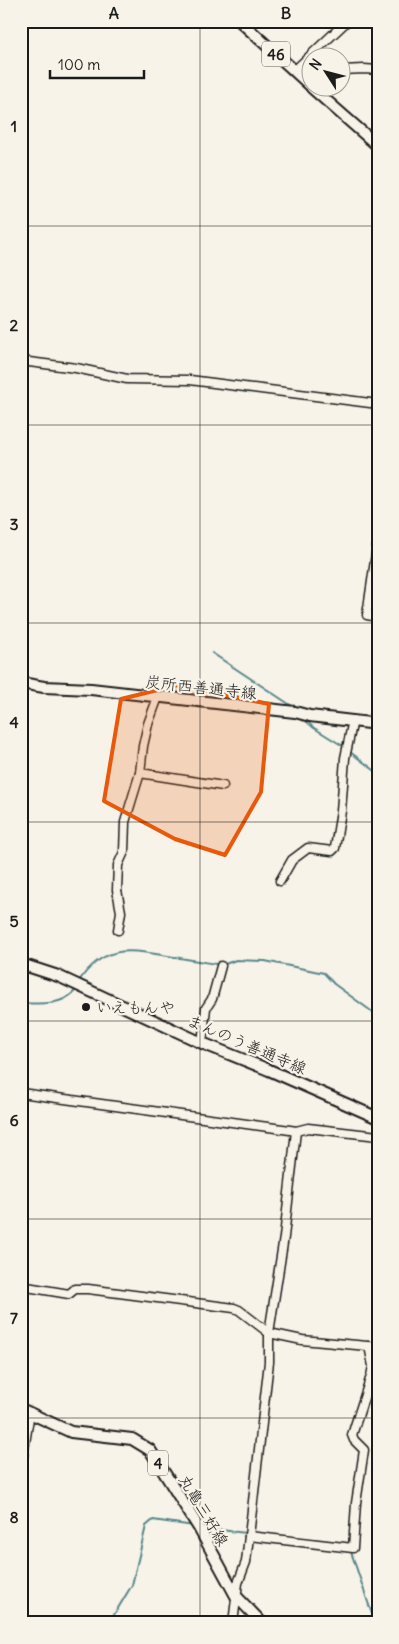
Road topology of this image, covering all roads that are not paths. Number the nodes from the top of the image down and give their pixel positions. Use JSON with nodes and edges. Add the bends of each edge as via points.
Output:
{"nodes":[{"id":1,"x":240,"y":21,"type":"edge"},
{"id":2,"x":347,"y":21,"type":"edge"},
{"id":3,"x":325,"y":48,"type":"edge"},
{"id":4,"x":352,"y":70,"type":"edge"},
{"id":5,"x":378,"y":70,"type":"edge"},
{"id":6,"x":302,"y":73,"type":"edge"},
{"id":7,"x":324,"y":98,"type":"edge"},
{"id":8,"x":378,"y":146,"type":"edge"},
{"id":9,"x":21,"y":361,"type":"edge"},
{"id":10,"x":378,"y":404,"type":"edge"},
{"id":11,"x":378,"y":540,"type":"edge"},
{"id":12,"x":378,"y":617,"type":"edge"},
{"id":13,"x":21,"y":684,"type":"edge"},
{"id":14,"x":158,"y":697,"type":"junction"},
{"id":15,"x":353,"y":720,"type":"junction"},
{"id":16,"x":378,"y":724,"type":"edge"},
{"id":17,"x":140,"y":773,"type":"junction"},
{"id":18,"x":223,"y":786,"type":"dead end"},
{"id":19,"x":280,"y":880,"type":"dead end"},
{"id":20,"x":118,"y":930,"type":"dead end"},
{"id":21,"x":21,"y":964,"type":"edge"},
{"id":22,"x":221,"y":966,"type":"dead end"},
{"id":23,"x":202,"y":1043,"type":"junction"},
{"id":24,"x":21,"y":1093,"type":"edge"},
{"id":25,"x":378,"y":1118,"type":"edge"},
{"id":26,"x":296,"y":1131,"type":"junction"},
{"id":27,"x":378,"y":1136,"type":"edge"},
{"id":28,"x":21,"y":1286,"type":"edge"},
{"id":29,"x":269,"y":1333,"type":"junction"},
{"id":30,"x":369,"y":1346,"type":"junction"},
{"id":31,"x":378,"y":1347,"type":"edge"},
{"id":32,"x":26,"y":1410,"type":"edge"},
{"id":33,"x":21,"y":1468,"type":"edge"},
{"id":34,"x":249,"y":1536,"type":"junction"},
{"id":35,"x":236,"y":1596,"type":"junction"},
{"id":36,"x":21,"y":1601,"type":"edge"},
{"id":37,"x":23,"y":1623,"type":"edge"},
{"id":38,"x":233,"y":1623,"type":"edge"},
{"id":39,"x":262,"y":1623,"type":"edge"}],
"edges":[{"from":1,"to":6,"type":"main road","number":"46"},
{"from":2,"to":3,"type":"street"},
{"from":4,"to":5,"type":"street"},
{"from":7,"to":8,"type":"main road","number":"46"},
{"from":9,"to":10,"type":"street","via":[[127,378],[214,383]]},
{"from":11,"to":12,"type":"street","via":[[367,616]]},
{"from":13,"to":14,"type":"main road","name":"炭所西善通寺線"},
{"from":14,"to":15,"type":"main road","name":"炭所西善通寺線"},
{"from":14,"to":17,"type":"street","via":[[148,724]]},
{"from":15,"to":16,"type":"main road","name":"炭所西善通寺線"},
{"from":15,"to":19,"type":"street","via":[[345,758],[335,848],[332,851],[308,848],[292,860]]},
{"from":17,"to":18,"type":"street"},
{"from":17,"to":20,"type":"street","via":[[128,808],[124,852],[118,865],[117,890],[121,912]]},
{"from":21,"to":23,"type":"main road","name":"まんのう善通寺線","via":[[58,976]]},
{"from":22,"to":23,"type":"street","via":[[212,999],[206,1008]]},
{"from":23,"to":25,"type":"main road","name":"まんのう善通寺線"},
{"from":24,"to":26,"type":"street"},
{"from":26,"to":27,"type":"street","via":[[308,1128]]},
{"from":26,"to":29,"type":"street"},
{"from":28,"to":29,"type":"street","via":[[69,1294],[76,1289],[88,1289],[234,1308]]},
{"from":29,"to":30,"type":"street","via":[[302,1340]]},
{"from":29,"to":34,"type":"street","via":[[269,1362]]},
{"from":30,"to":31,"type":"street"},
{"from":30,"to":34,"type":"street","via":[[371,1376],[352,1436],[364,1450],[353,1548]]},
{"from":32,"to":33,"type":"street"},
{"from":32,"to":35,"type":"main road","name":"丸亀三好線","number":"4","via":[[71,1432],[132,1439],[150,1450],[199,1528]]},
{"from":34,"to":35,"type":"street","via":[[246,1562]]},
{"from":35,"to":38,"type":"street"},
{"from":35,"to":39,"type":"main road","name":"丸亀三好線","number":"4"},
{"from":36,"to":37,"type":"street"}]}
